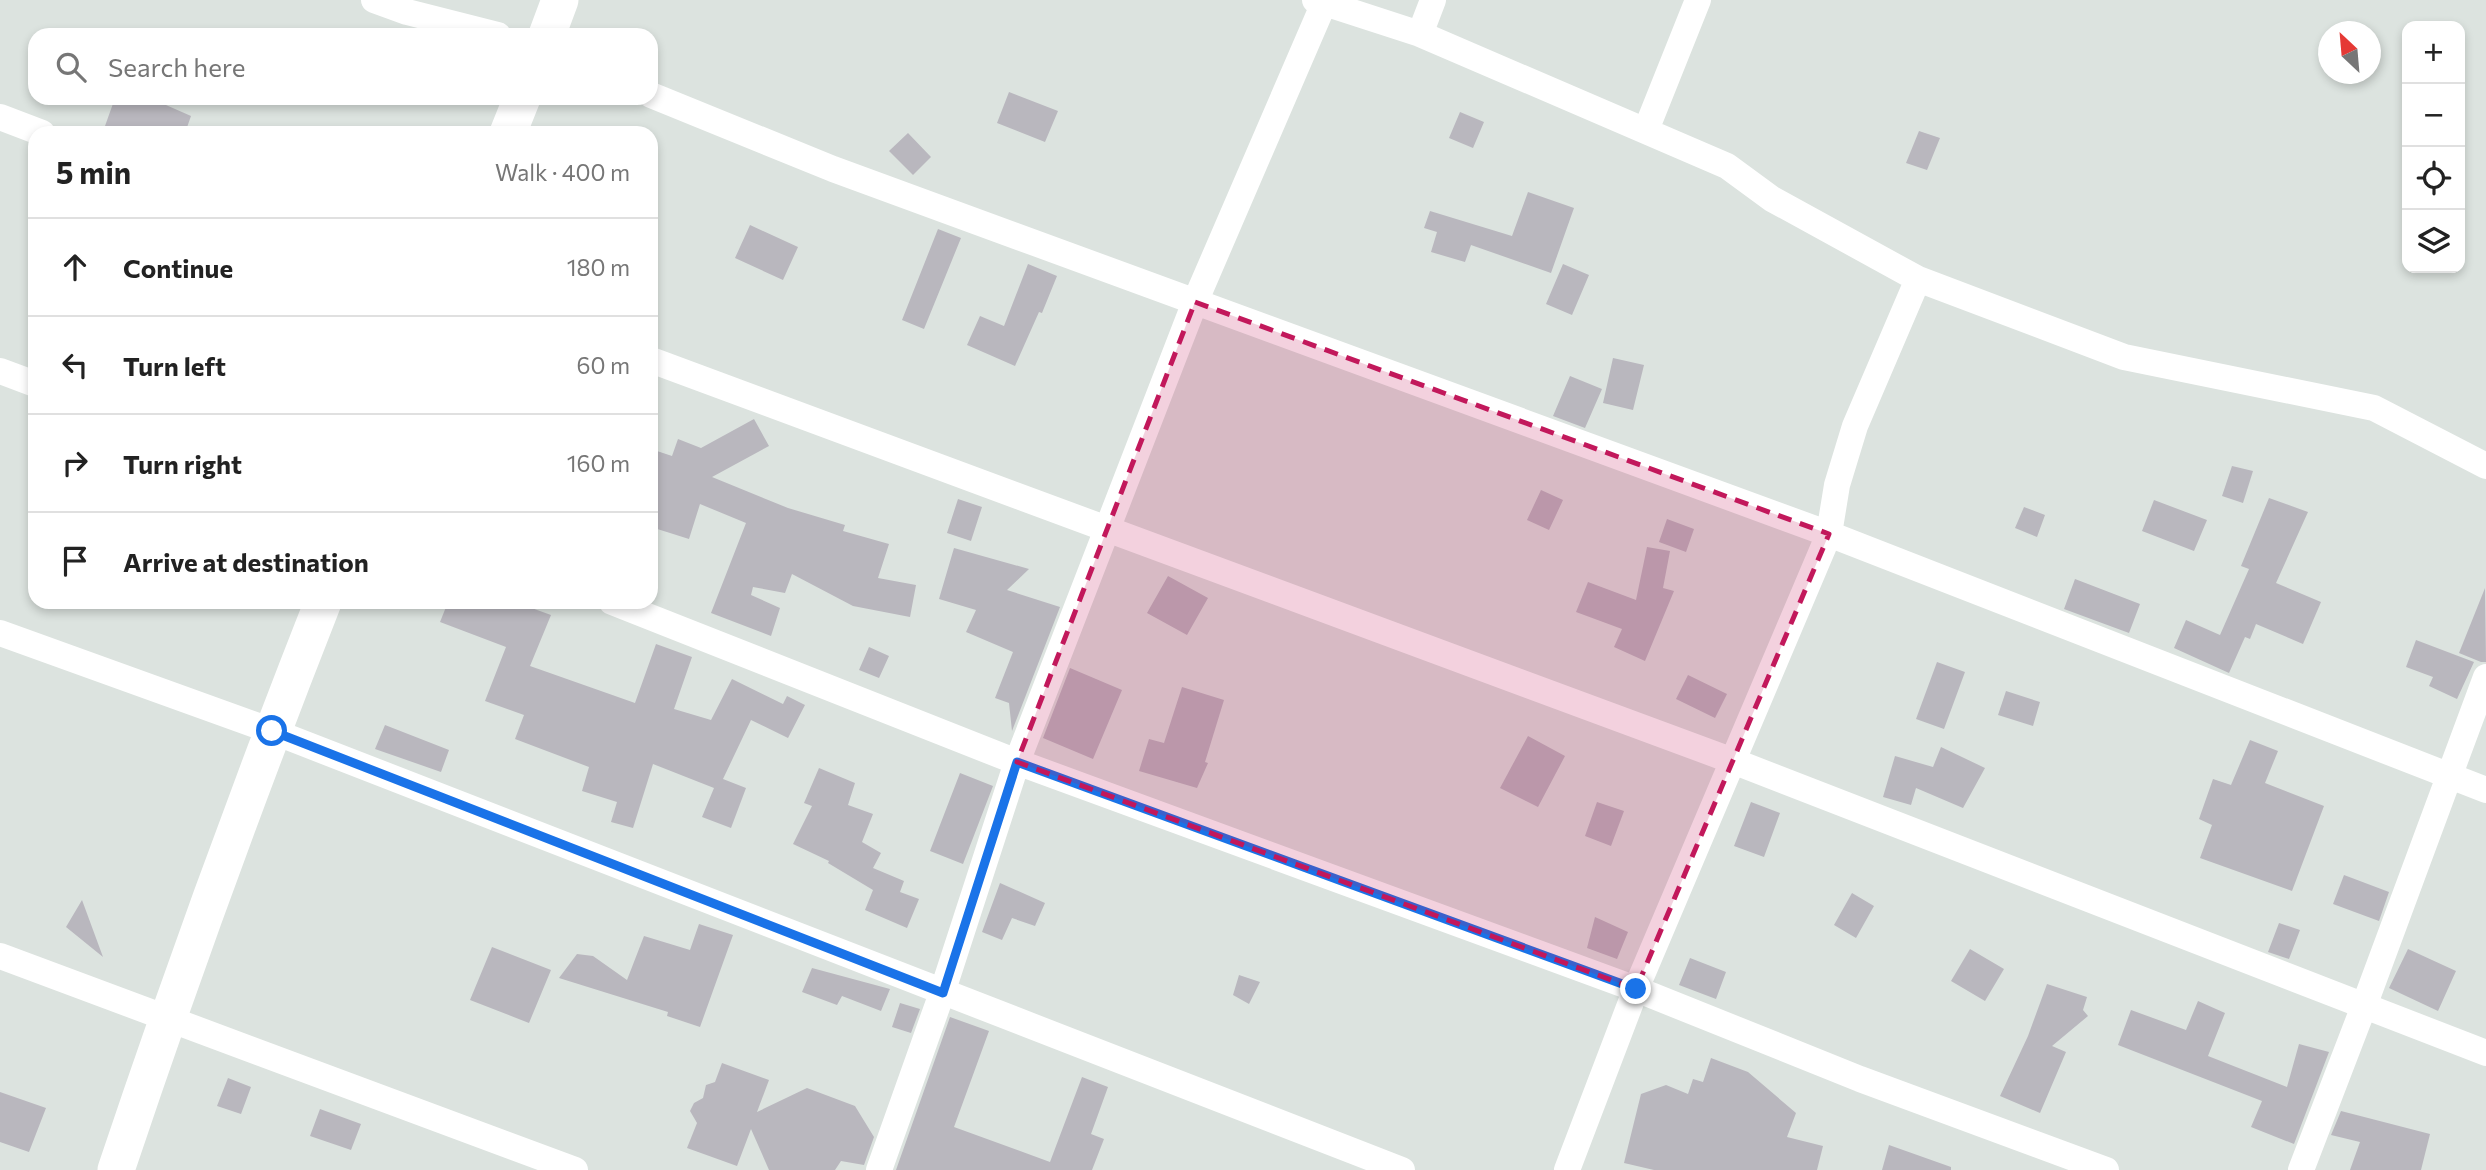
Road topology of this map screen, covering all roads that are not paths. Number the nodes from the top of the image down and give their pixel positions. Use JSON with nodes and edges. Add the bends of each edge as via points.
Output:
{"nodes":[{"id":1,"x":374,"y":0,"type":"edge"},
{"id":2,"x":560,"y":0,"type":"edge"},
{"id":3,"x":1433,"y":0,"type":"edge"},
{"id":4,"x":1698,"y":0,"type":"edge"},
{"id":5,"x":1319,"y":1,"type":"edge"},
{"id":6,"x":470,"y":28,"type":"edge"},
{"id":7,"x":550,"y":28,"type":"edge"},
{"id":8,"x":1420,"y":34,"type":"junction"},
{"id":9,"x":658,"y":98,"type":"edge"},
{"id":10,"x":519,"y":105,"type":"edge"},
{"id":11,"x":0,"y":117,"type":"edge"},
{"id":12,"x":511,"y":126,"type":"edge"},
{"id":13,"x":28,"y":128,"type":"edge"},
{"id":14,"x":1647,"y":130,"type":"junction"},
{"id":15,"x":1918,"y":279,"type":"junction"},
{"id":16,"x":1195,"y":302,"type":"junction"},
{"id":17,"x":658,"y":363,"type":"edge"},
{"id":18,"x":0,"y":371,"type":"edge"},
{"id":19,"x":28,"y":381,"type":"edge"},
{"id":20,"x":2486,"y":466,"type":"edge"},
{"id":21,"x":1107,"y":528,"type":"junction"},
{"id":22,"x":1829,"y":534,"type":"junction"},
{"id":23,"x":320,"y":609,"type":"edge"},
{"id":24,"x":630,"y":609,"type":"edge"},
{"id":25,"x":0,"y":634,"type":"edge"},
{"id":26,"x":2486,"y":677,"type":"edge"},
{"id":27,"x":272,"y":731,"type":"junction"},
{"id":28,"x":1733,"y":761,"type":"junction"},
{"id":29,"x":1017,"y":762,"type":"junction"},
{"id":30,"x":2449,"y":775,"type":"junction"},
{"id":31,"x":2486,"y":790,"type":"edge"},
{"id":32,"x":0,"y":956,"type":"edge"},
{"id":33,"x":1636,"y":989,"type":"junction"},
{"id":34,"x":943,"y":993,"type":"junction"},
{"id":35,"x":2364,"y":1006,"type":"junction"},
{"id":36,"x":167,"y":1017,"type":"junction"},
{"id":37,"x":2486,"y":1053,"type":"edge"},
{"id":38,"x":116,"y":1170,"type":"edge"},
{"id":39,"x":575,"y":1170,"type":"edge"},
{"id":40,"x":879,"y":1170,"type":"edge"},
{"id":41,"x":1402,"y":1170,"type":"edge"},
{"id":42,"x":1567,"y":1170,"type":"edge"},
{"id":43,"x":2106,"y":1170,"type":"edge"},
{"id":44,"x":2301,"y":1170,"type":"edge"}],
"edges":[{"from":1,"to":6,"type":"street"},
{"from":2,"to":7,"type":"street"},
{"from":3,"to":8,"type":"street"},
{"from":4,"to":14,"type":"street"},
{"from":5,"to":8,"type":"street"},
{"from":5,"to":16,"type":"street"},
{"from":8,"to":14,"type":"street"},
{"from":9,"to":16,"type":"street","via":[[833,169]]},
{"from":10,"to":12,"type":"street"},
{"from":11,"to":13,"type":"street"},
{"from":14,"to":15,"type":"street","via":[[1727,166],[1772,199]]},
{"from":15,"to":20,"type":"street","via":[[2124,357],[2374,408]]},
{"from":15,"to":22,"type":"street","via":[[1855,426],[1836,485]]},
{"from":16,"to":21,"type":"street"},
{"from":16,"to":22,"type":"street"},
{"from":17,"to":21,"type":"street"},
{"from":18,"to":19,"type":"street"},
{"from":21,"to":28,"type":"street"},
{"from":21,"to":29,"type":"street"},
{"from":22,"to":28,"type":"street"},
{"from":22,"to":30,"type":"street"},
{"from":23,"to":27,"type":"street"},
{"from":24,"to":29,"type":"street"},
{"from":25,"to":27,"type":"street"},
{"from":26,"to":30,"type":"street"},
{"from":27,"to":34,"type":"street"},
{"from":27,"to":36,"type":"street"},
{"from":28,"to":33,"type":"street"},
{"from":28,"to":35,"type":"street"},
{"from":29,"to":33,"type":"street"},
{"from":29,"to":34,"type":"street"},
{"from":30,"to":31,"type":"street"},
{"from":30,"to":35,"type":"street"},
{"from":32,"to":36,"type":"street"},
{"from":33,"to":42,"type":"street"},
{"from":33,"to":43,"type":"street"},
{"from":34,"to":40,"type":"street"},
{"from":34,"to":41,"type":"street"},
{"from":35,"to":37,"type":"street"},
{"from":35,"to":44,"type":"street"},
{"from":36,"to":38,"type":"street"},
{"from":36,"to":39,"type":"street"}]}
